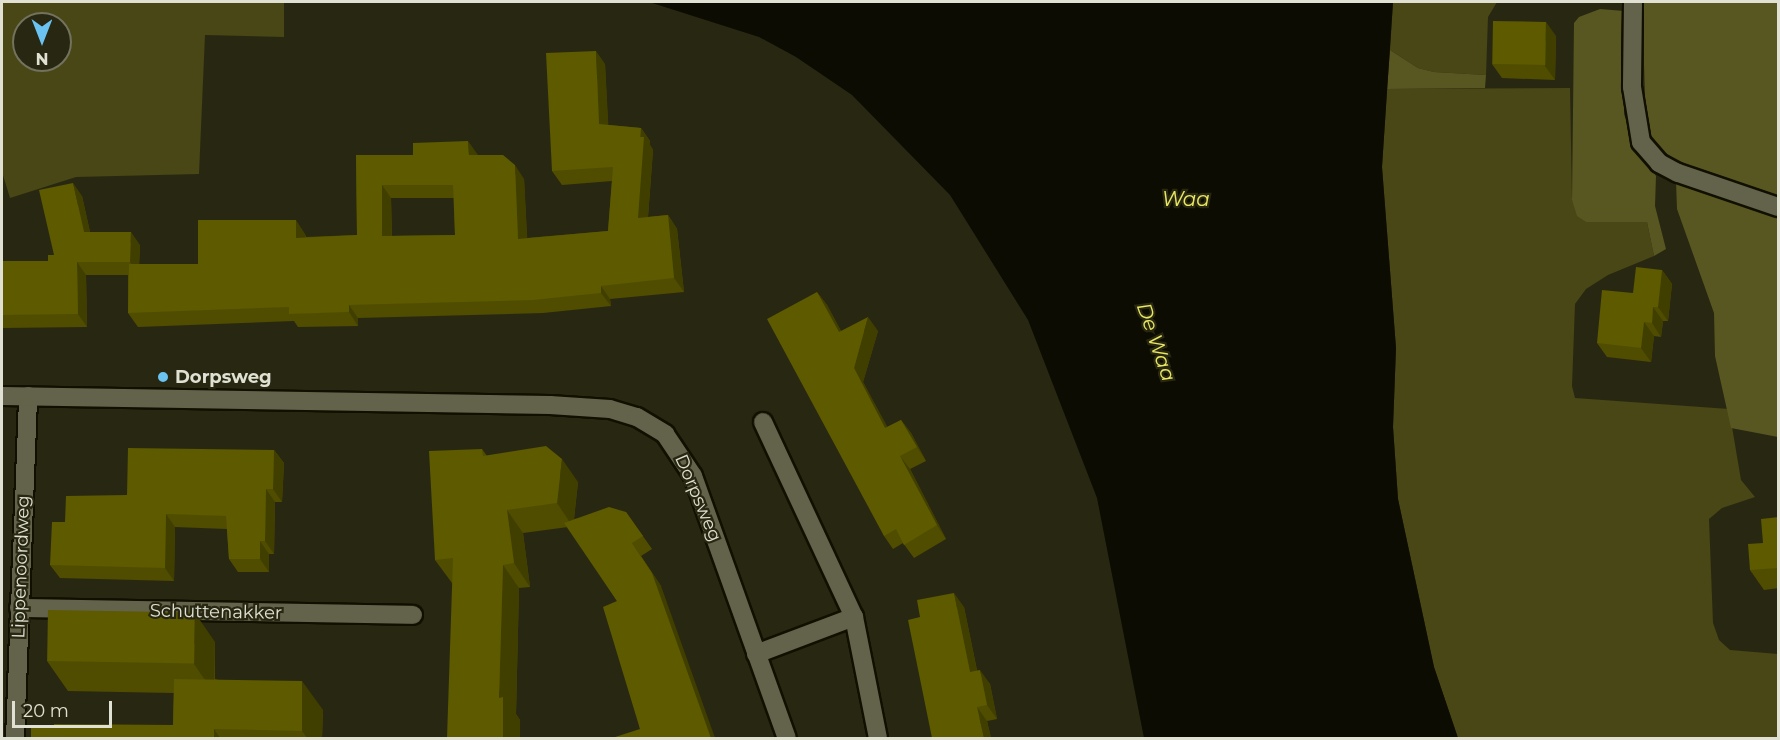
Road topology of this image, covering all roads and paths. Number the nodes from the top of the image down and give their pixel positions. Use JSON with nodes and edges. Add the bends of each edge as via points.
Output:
{"nodes":[{"id":1,"x":1633,"y":2,"type":"edge"},
{"id":2,"x":1779,"y":207,"type":"edge"},
{"id":3,"x":2,"y":396,"type":"edge"},
{"id":4,"x":28,"y":396,"type":"junction"},
{"id":5,"x":763,"y":422,"type":"dead end"},
{"id":6,"x":19,"y":609,"type":"junction"},
{"id":7,"x":413,"y":615,"type":"dead end"},
{"id":8,"x":854,"y":617,"type":"junction"},
{"id":9,"x":756,"y":654,"type":"junction"},
{"id":10,"x":15,"y":738,"type":"edge"},
{"id":11,"x":787,"y":738,"type":"edge"},
{"id":12,"x":878,"y":738,"type":"edge"}],
"edges":[{"from":1,"to":2,"type":"street","via":[[1632,87],[1641,142],[1659,163],[1678,173]]},
{"from":3,"to":4,"type":"street","name":"Dorpsweg"},
{"from":4,"to":6,"type":"street","name":"Lippenoordweg"},
{"from":4,"to":9,"type":"street","name":"Dorpsweg","via":[[550,405],[629,413],[664,434],[688,466]]},
{"from":5,"to":8,"type":"street"},
{"from":6,"to":7,"type":"street","name":"Schuttenakker"},
{"from":6,"to":10,"type":"street","name":"Lippenoordweg"},
{"from":8,"to":9,"type":"street"},
{"from":8,"to":12,"type":"street"},
{"from":9,"to":11,"type":"street","name":"Dorpsweg"}]}
